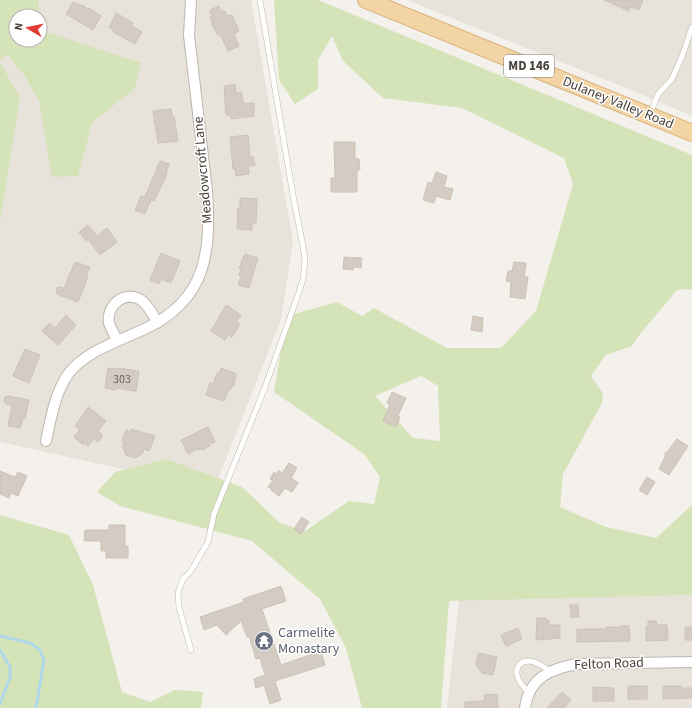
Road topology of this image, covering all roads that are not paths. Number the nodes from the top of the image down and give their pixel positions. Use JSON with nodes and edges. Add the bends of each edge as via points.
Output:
{"nodes":[{"id":1,"x":191,"y":0,"type":"edge"},
{"id":2,"x":260,"y":0,"type":"edge"},
{"id":3,"x":366,"y":0,"type":"edge"},
{"id":4,"x":692,"y":28,"type":"edge"},
{"id":5,"x":649,"y":115,"type":"junction"},
{"id":6,"x":692,"y":133,"type":"edge"},
{"id":7,"x":158,"y":323,"type":"junction"},
{"id":8,"x":117,"y":341,"type":"junction"},
{"id":9,"x":46,"y":441,"type":"dead end"},
{"id":10,"x":191,"y":650,"type":"dead end"},
{"id":11,"x":692,"y":662,"type":"edge"},
{"id":12,"x":550,"y":671,"type":"junction"},
{"id":13,"x":530,"y":693,"type":"junction"},
{"id":14,"x":525,"y":708,"type":"edge"}],
"edges":[{"from":1,"to":7,"type":"street","name":"Meadowcroft Lane","via":[[189,35],[207,191],[208,236],[202,268],[194,287],[185,301]]},
{"from":2,"to":10,"type":"lane","via":[[303,246],[303,279],[264,390],[214,514],[208,542],[180,587],[178,607]]},
{"from":3,"to":5,"type":"main road","name":"Dulaney Valley Road","number":"MD 146"},
{"from":4,"to":5,"type":"lane","via":[[672,79],[658,94]]},
{"from":5,"to":6,"type":"main road","name":"Dulaney Valley Road","number":"MD 146"},
{"from":7,"to":8,"type":"street","name":"Meadowcroft Lane"},
{"from":7,"to":8,"type":"street","via":[[148,306],[140,300],[132,297],[117,301],[109,315],[109,324]]},
{"from":8,"to":9,"type":"street","name":"Meadowcroft Lane","via":[[97,350],[70,371],[57,397]]},
{"from":11,"to":12,"type":"street","name":"Felton Road","via":[[578,664]]},
{"from":12,"to":13,"type":"street","name":"Felton Road","via":[[541,677]]},
{"from":12,"to":13,"type":"lane","via":[[535,663],[520,664],[518,678]]},
{"from":13,"to":14,"type":"street","name":"Felton Road"}]}
